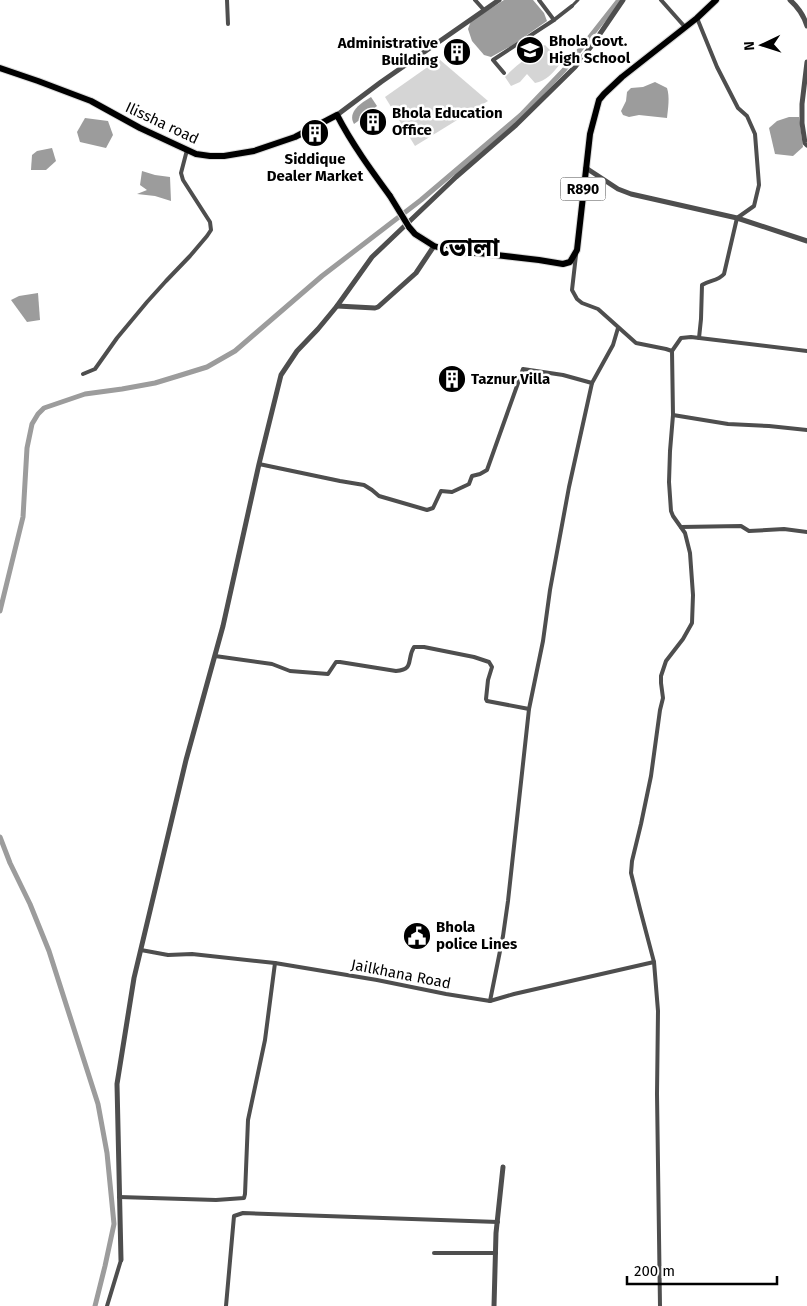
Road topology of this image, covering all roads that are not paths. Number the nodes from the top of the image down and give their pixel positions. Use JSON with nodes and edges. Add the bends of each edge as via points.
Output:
{"nodes":[{"id":1,"x":227,"y":0,"type":"edge"},
{"id":2,"x":475,"y":0,"type":"edge"},
{"id":3,"x":499,"y":0,"type":"edge"},
{"id":4,"x":539,"y":0,"type":"edge"},
{"id":5,"x":578,"y":0,"type":"edge"},
{"id":6,"x":623,"y":0,"type":"edge"},
{"id":7,"x":661,"y":0,"type":"edge"},
{"id":8,"x":716,"y":0,"type":"edge"},
{"id":9,"x":790,"y":0,"type":"edge"},
{"id":10,"x":572,"y":6,"type":"joint"},
{"id":11,"x":484,"y":10,"type":"junction"},
{"id":12,"x":697,"y":18,"type":"junction"},
{"id":13,"x":554,"y":20,"type":"junction"},
{"id":14,"x":228,"y":24,"type":"dead end"},
{"id":15,"x":807,"y":26,"type":"edge"},
{"id":16,"x":686,"y":27,"type":"junction"},
{"id":17,"x":807,"y":62,"type":"edge"},
{"id":18,"x":0,"y":68,"type":"edge"},
{"id":19,"x":504,"y":73,"type":"dead end"},
{"id":20,"x":337,"y":114,"type":"junction"},
{"id":21,"x":807,"y":145,"type":"edge"},
{"id":22,"x":187,"y":149,"type":"junction"},
{"id":23,"x":586,"y":168,"type":"junction"},
{"id":24,"x":737,"y":218,"type":"junction"},
{"id":25,"x":807,"y":241,"type":"edge"},
{"id":26,"x":434,"y":246,"type":"junction"},
{"id":27,"x":577,"y":250,"type":"junction"},
{"id":28,"x":336,"y":306,"type":"junction"},
{"id":29,"x":618,"y":328,"type":"junction"},
{"id":30,"x":699,"y":338,"type":"junction"},
{"id":31,"x":672,"y":351,"type":"junction"},
{"id":32,"x":807,"y":351,"type":"edge"},
{"id":33,"x":83,"y":374,"type":"dead end"},
{"id":34,"x":592,"y":384,"type":"junction"},
{"id":35,"x":673,"y":415,"type":"junction"},
{"id":36,"x":807,"y":430,"type":"edge"},
{"id":37,"x":259,"y":464,"type":"junction"},
{"id":38,"x":681,"y":527,"type":"junction"},
{"id":39,"x":807,"y":532,"type":"edge"},
{"id":40,"x":215,"y":656,"type":"junction"},
{"id":41,"x":529,"y":709,"type":"junction"},
{"id":42,"x":141,"y":950,"type":"junction"},
{"id":43,"x":654,"y":962,"type":"junction"},
{"id":44,"x":275,"y":963,"type":"junction"},
{"id":45,"x":490,"y":1001,"type":"junction"},
{"id":46,"x":503,"y":1167,"type":"dead end"},
{"id":47,"x":119,"y":1197,"type":"junction"},
{"id":48,"x":498,"y":1222,"type":"junction"},
{"id":49,"x":434,"y":1253,"type":"dead end"},
{"id":50,"x":496,"y":1253,"type":"junction"},
{"id":51,"x":120,"y":1260,"type":"joint"},
{"id":52,"x":107,"y":1306,"type":"edge"},
{"id":53,"x":226,"y":1306,"type":"edge"},
{"id":54,"x":494,"y":1306,"type":"edge"},
{"id":55,"x":660,"y":1306,"type":"edge"}],
"edges":[{"from":1,"to":14,"type":"street"},
{"from":2,"to":11,"type":"street"},
{"from":3,"to":11,"type":"street"},
{"from":4,"to":13,"type":"street"},
{"from":5,"to":10,"type":"street"},
{"from":6,"to":28,"type":"street","via":[[575,67],[372,257]]},
{"from":7,"to":16,"type":"street"},
{"from":8,"to":12,"type":"main road","number":"R890"},
{"from":9,"to":15,"type":"street","via":[[801,12]]},
{"from":10,"to":13,"type":"street"},
{"from":11,"to":20,"type":"street"},
{"from":12,"to":16,"type":"main road","number":"R890"},
{"from":12,"to":24,"type":"street","via":[[717,67],[755,134],[759,185],[754,206]]},
{"from":13,"to":19,"type":"street","via":[[493,60]]},
{"from":16,"to":23,"type":"main road","number":"R890","via":[[622,77],[599,100]]},
{"from":17,"to":21,"type":"street","via":[[802,104]]},
{"from":18,"to":22,"type":"main road","name":"Ilissha road","via":[[91,102]]},
{"from":20,"to":22,"type":"main road","name":"Ilissha road","via":[[295,137],[254,151],[210,156]]},
{"from":20,"to":26,"type":"main road","bridge":true,"via":[[348,136],[409,227]]},
{"from":22,"to":33,"type":"street","via":[[181,174],[210,222],[210,230],[116,338],[95,368]]},
{"from":23,"to":24,"type":"street","via":[[631,194]]},
{"from":23,"to":27,"type":"main road","number":"R890"},
{"from":24,"to":25,"type":"street"},
{"from":24,"to":30,"type":"street","via":[[724,274],[702,285]]},
{"from":26,"to":27,"type":"main road","via":[[454,252],[563,264],[572,260]]},
{"from":26,"to":28,"type":"street","via":[[416,273],[378,307]]},
{"from":27,"to":29,"type":"street","via":[[572,282],[574,295],[598,309]]},
{"from":28,"to":37,"type":"street","via":[[281,375]]},
{"from":29,"to":31,"type":"street","via":[[636,343]]},
{"from":29,"to":34,"type":"street","via":[[613,345]]},
{"from":30,"to":31,"type":"street","via":[[682,338]]},
{"from":30,"to":32,"type":"street"},
{"from":31,"to":35,"type":"street"},
{"from":34,"to":37,"type":"street","via":[[564,375],[524,370],[487,470],[472,476],[467,485],[452,492],[441,491],[433,508],[427,510],[380,496],[364,485]]},
{"from":34,"to":41,"type":"street","via":[[569,487]]},
{"from":35,"to":36,"type":"street","via":[[728,424]]},
{"from":35,"to":38,"type":"street","via":[[671,511]]},
{"from":37,"to":40,"type":"street"},
{"from":38,"to":39,"type":"street","via":[[741,526],[749,531],[784,529]]},
{"from":38,"to":43,"type":"street","via":[[690,553],[692,622],[666,660],[662,676],[663,698],[651,776],[631,873]]},
{"from":40,"to":41,"type":"street","via":[[272,664],[290,671],[328,674],[336,662],[405,670],[414,647],[424,647],[489,662],[492,667],[487,701]]},
{"from":40,"to":42,"type":"street","via":[[186,760]]},
{"from":41,"to":45,"type":"street","via":[[508,901]]},
{"from":42,"to":44,"type":"street","name":"Jailkhana Road"},
{"from":42,"to":47,"type":"street","via":[[117,1084]]},
{"from":43,"to":45,"type":"street","name":"Jailkhana Road"},
{"from":43,"to":55,"type":"street","via":[[658,1011]]},
{"from":44,"to":45,"type":"street","name":"Jailkhana Road"},
{"from":44,"to":47,"type":"street","via":[[265,1040],[248,1120],[244,1198]]},
{"from":46,"to":48,"type":"street"},
{"from":47,"to":51,"type":"street"},
{"from":48,"to":50,"type":"street"},
{"from":48,"to":53,"type":"street","via":[[243,1213],[234,1216]]},
{"from":49,"to":50,"type":"street"},
{"from":50,"to":54,"type":"street"},
{"from":51,"to":52,"type":"street"}]}
